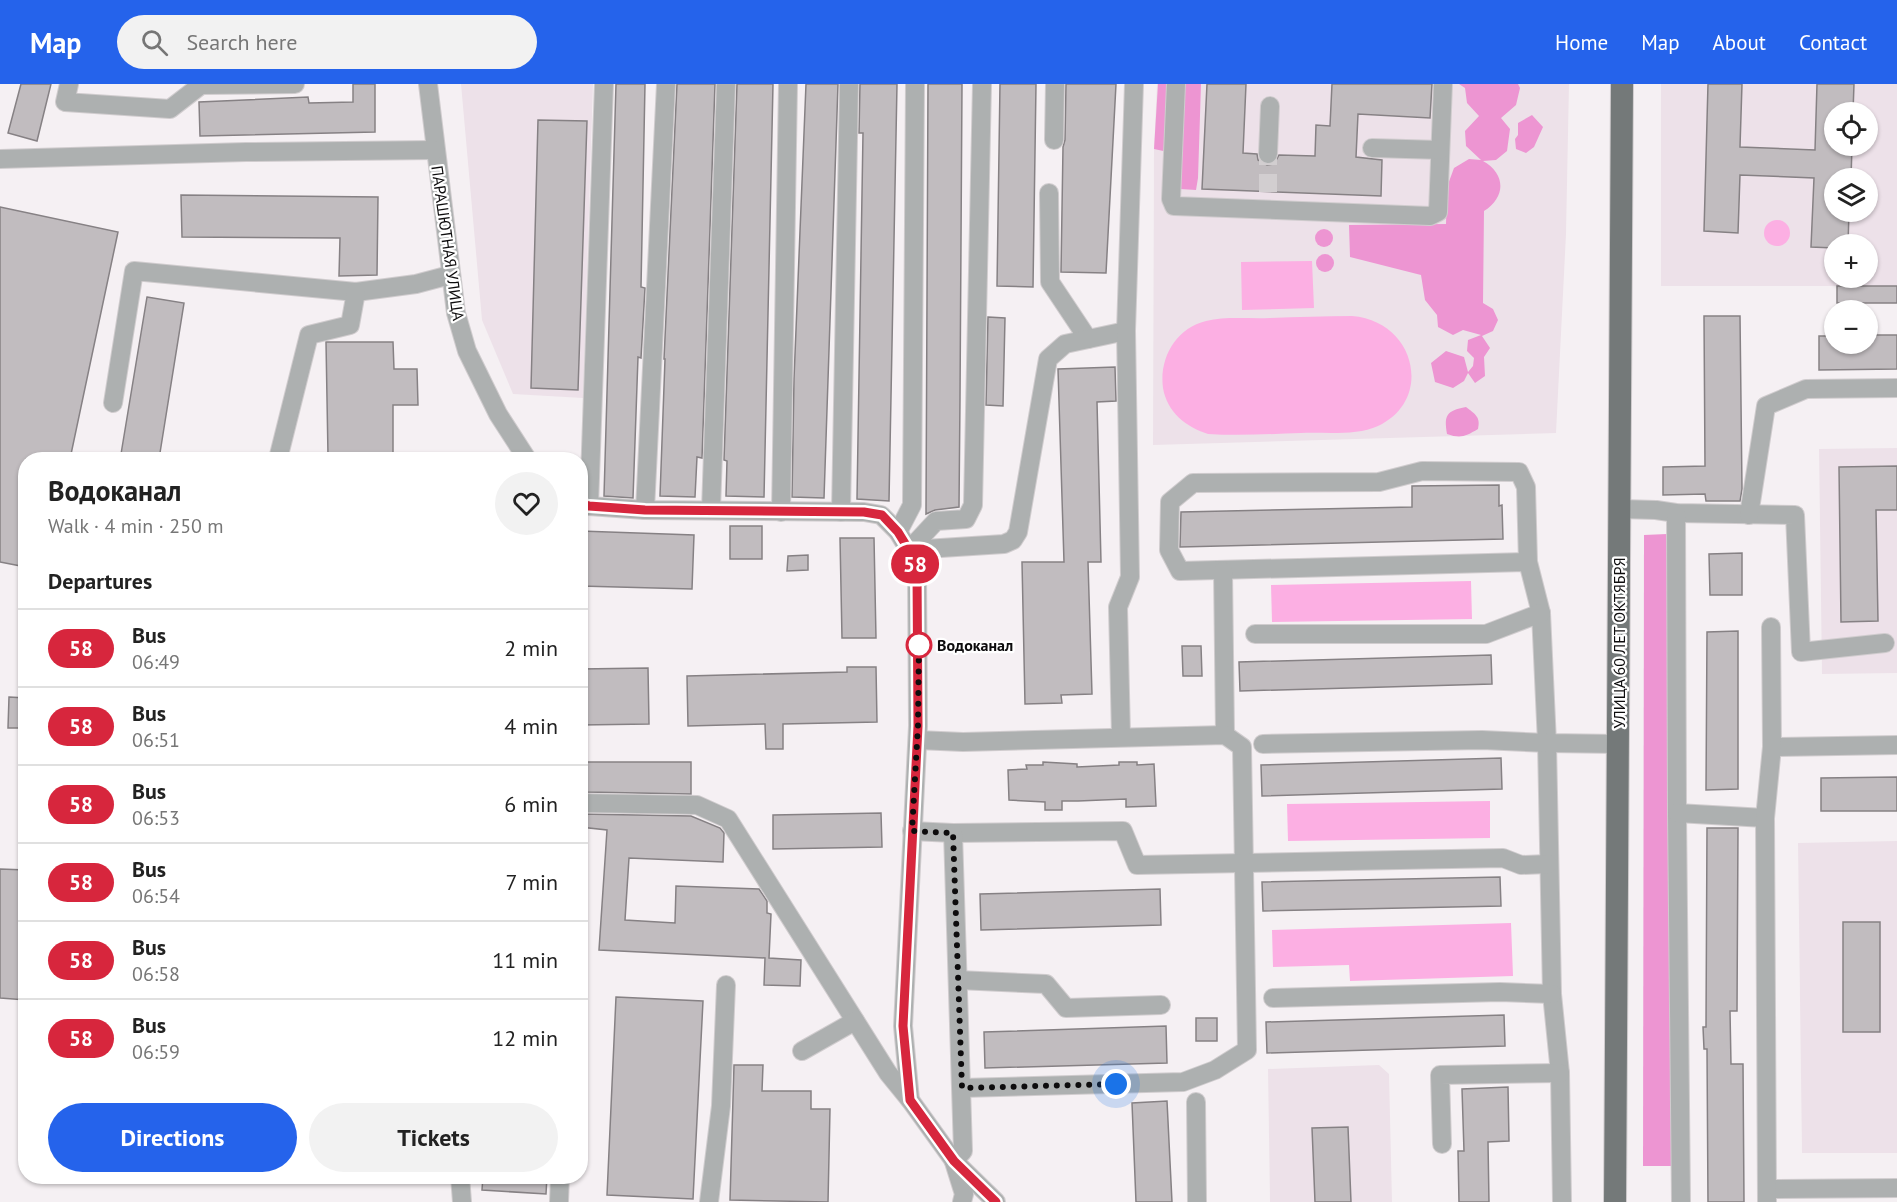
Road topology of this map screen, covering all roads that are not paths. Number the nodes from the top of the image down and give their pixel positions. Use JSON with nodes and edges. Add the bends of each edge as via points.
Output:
{"nodes":[{"id":1,"x":69,"y":84,"type":"edge"},
{"id":2,"x":296,"y":84,"type":"edge"},
{"id":3,"x":428,"y":84,"type":"edge"},
{"id":4,"x":604,"y":84,"type":"edge"},
{"id":5,"x":666,"y":84,"type":"edge"},
{"id":6,"x":726,"y":84,"type":"edge"},
{"id":7,"x":788,"y":84,"type":"edge"},
{"id":8,"x":849,"y":84,"type":"edge"},
{"id":9,"x":915,"y":84,"type":"edge"},
{"id":10,"x":982,"y":84,"type":"edge"},
{"id":11,"x":1055,"y":84,"type":"edge"},
{"id":12,"x":1134,"y":84,"type":"edge"},
{"id":13,"x":1176,"y":84,"type":"edge"},
{"id":14,"x":1443,"y":84,"type":"edge"},
{"id":15,"x":1622,"y":84,"type":"edge"},
{"id":16,"x":1270,"y":106,"type":"dead end"},
{"id":17,"x":1054,"y":140,"type":"dead end"},
{"id":18,"x":1372,"y":148,"type":"dead end"},
{"id":19,"x":435,"y":150,"type":"junction"},
{"id":20,"x":1440,"y":150,"type":"junction"},
{"id":21,"x":1268,"y":154,"type":"tunnel mouth"},
{"id":22,"x":0,"y":159,"type":"edge"},
{"id":23,"x":1049,"y":193,"type":"dead end"},
{"id":24,"x":450,"y":275,"type":"junction"},
{"id":25,"x":356,"y":292,"type":"junction"},
{"id":26,"x":1126,"y":331,"type":"junction"},
{"id":27,"x":1088,"y":339,"type":"junction"},
{"id":28,"x":1897,"y":388,"type":"edge"},
{"id":29,"x":113,"y":403,"type":"dead end"},
{"id":30,"x":280,"y":452,"type":"edge"},
{"id":31,"x":522,"y":452,"type":"edge"},
{"id":32,"x":587,"y":452,"type":"edge"},
{"id":33,"x":588,"y":505,"type":"edge"},
{"id":34,"x":1620,"y":509,"type":"junction"},
{"id":35,"x":645,"y":510,"type":"junction"},
{"id":36,"x":711,"y":510,"type":"junction"},
{"id":37,"x":781,"y":512,"type":"junction"},
{"id":38,"x":841,"y":512,"type":"junction"},
{"id":39,"x":1676,"y":513,"type":"junction"},
{"id":40,"x":1749,"y":515,"type":"junction"},
{"id":41,"x":898,"y":532,"type":"junction"},
{"id":42,"x":909,"y":550,"type":"junction"},
{"id":43,"x":1527,"y":562,"type":"junction"},
{"id":44,"x":1223,"y":571,"type":"junction"},
{"id":45,"x":1541,"y":613,"type":"junction"},
{"id":46,"x":1771,"y":627,"type":"dead end"},
{"id":47,"x":1255,"y":634,"type":"dead end"},
{"id":48,"x":1885,"y":643,"type":"dead end"},
{"id":49,"x":1225,"y":735,"type":"junction"},
{"id":50,"x":1121,"y":736,"type":"junction"},
{"id":51,"x":918,"y":740,"type":"junction"},
{"id":52,"x":1547,"y":743,"type":"junction"},
{"id":53,"x":1263,"y":744,"type":"dead end"},
{"id":54,"x":1619,"y":744,"type":"junction"},
{"id":55,"x":1897,"y":745,"type":"edge"},
{"id":56,"x":1772,"y":747,"type":"junction"},
{"id":57,"x":588,"y":803,"type":"edge"},
{"id":58,"x":1677,"y":813,"type":"junction"},
{"id":59,"x":1765,"y":818,"type":"junction"},
{"id":60,"x":912,"y":831,"type":"junction"},
{"id":61,"x":953,"y":833,"type":"junction"},
{"id":62,"x":1244,"y":864,"type":"junction"},
{"id":63,"x":1548,"y":864,"type":"junction"},
{"id":64,"x":958,"y":980,"type":"junction"},
{"id":65,"x":726,"y":985,"type":"dead end"},
{"id":66,"x":1552,"y":994,"type":"junction"},
{"id":67,"x":1273,"y":998,"type":"dead end"},
{"id":68,"x":1161,"y":1005,"type":"dead end"},
{"id":69,"x":855,"y":1021,"type":"junction"},
{"id":70,"x":802,"y":1051,"type":"dead end"},
{"id":71,"x":1560,"y":1073,"type":"junction"},
{"id":72,"x":962,"y":1088,"type":"junction"},
{"id":73,"x":910,"y":1100,"type":"junction"},
{"id":74,"x":1196,"y":1102,"type":"dead end"},
{"id":75,"x":1442,"y":1144,"type":"dead end"},
{"id":76,"x":954,"y":1161,"type":"junction"},
{"id":77,"x":461,"y":1184,"type":"edge"},
{"id":78,"x":560,"y":1184,"type":"edge"},
{"id":79,"x":1897,"y":1188,"type":"edge"},
{"id":80,"x":1767,"y":1196,"type":"edge"},
{"id":81,"x":462,"y":1202,"type":"edge"},
{"id":82,"x":559,"y":1202,"type":"edge"},
{"id":83,"x":709,"y":1202,"type":"edge"},
{"id":84,"x":962,"y":1202,"type":"edge"},
{"id":85,"x":996,"y":1202,"type":"edge"},
{"id":86,"x":1197,"y":1202,"type":"edge"},
{"id":87,"x":1562,"y":1202,"type":"edge"},
{"id":88,"x":1615,"y":1202,"type":"edge"},
{"id":89,"x":1681,"y":1202,"type":"edge"}],
"edges":[{"from":1,"to":2,"type":"street","via":[[65,102],[170,109],[201,85]]},
{"from":3,"to":19,"type":"street","name":"ПАРАШЮТНАЯ УЛИЦА"},
{"from":4,"to":32,"type":"street"},
{"from":5,"to":35,"type":"street"},
{"from":6,"to":36,"type":"street"},
{"from":7,"to":37,"type":"street"},
{"from":8,"to":38,"type":"street"},
{"from":9,"to":41,"type":"street","via":[[912,505]]},
{"from":10,"to":42,"type":"street","via":[[973,505],[966,519],[936,521]]},
{"from":11,"to":17,"type":"street"},
{"from":12,"to":26,"type":"street"},
{"from":13,"to":20,"type":"street","via":[[1171,199],[1174,206],[1267,200],[1430,216],[1438,212]]},
{"from":14,"to":20,"type":"street"},
{"from":15,"to":34,"type":"main road","name":"УЛИЦА 60 ЛЕТ ОКТЯБРЯ"},
{"from":16,"to":21,"type":"street"},
{"from":18,"to":20,"type":"street"},
{"from":19,"to":22,"type":"street"},
{"from":19,"to":24,"type":"street","name":"ПАРАШЮТНАЯ УЛИЦА"},
{"from":23,"to":27,"type":"street","via":[[1050,282]]},
{"from":24,"to":25,"type":"street"},
{"from":24,"to":31,"type":"street","name":"ПАРАШЮТНАЯ УЛИЦА","via":[[467,351]]},
{"from":25,"to":29,"type":"street","via":[[134,271]]},
{"from":25,"to":30,"type":"street","via":[[350,325],[309,335]]},
{"from":26,"to":27,"type":"street"},
{"from":26,"to":50,"type":"street","via":[[1130,577],[1118,607]]},
{"from":27,"to":42,"type":"street","via":[[1065,344],[1047,359],[1018,532],[1013,540],[1004,544]]},
{"from":28,"to":40,"type":"street","via":[[1806,389],[1766,406]]},
{"from":33,"to":35,"type":"street"},
{"from":34,"to":39,"type":"street"},
{"from":34,"to":54,"type":"main road","name":"УЛИЦА 60 ЛЕТ ОКТЯБРЯ"},
{"from":35,"to":36,"type":"street"},
{"from":36,"to":37,"type":"street"},
{"from":37,"to":38,"type":"street"},
{"from":38,"to":41,"type":"street","via":[[882,515]]},
{"from":39,"to":40,"type":"street"},
{"from":39,"to":58,"type":"street"},
{"from":40,"to":48,"type":"street","via":[[1795,515],[1801,652]]},
{"from":41,"to":42,"type":"street"},
{"from":42,"to":51,"type":"street","via":[[917,571]]},
{"from":43,"to":44,"type":"street"},
{"from":43,"to":44,"type":"street","via":[[1526,487],[1519,472],[1422,471],[1379,482],[1193,483],[1170,502],[1169,550],[1180,572]]},
{"from":43,"to":45,"type":"street"},
{"from":44,"to":49,"type":"street"},
{"from":45,"to":47,"type":"street","via":[[1486,634]]},
{"from":45,"to":52,"type":"street"},
{"from":46,"to":56,"type":"street"},
{"from":49,"to":50,"type":"street"},
{"from":49,"to":62,"type":"street","via":[[1242,747]]},
{"from":50,"to":51,"type":"street"},
{"from":51,"to":60,"type":"street"},
{"from":52,"to":53,"type":"street","via":[[1482,740]]},
{"from":52,"to":54,"type":"street"},
{"from":52,"to":63,"type":"street"},
{"from":54,"to":88,"type":"main road","name":"УЛИЦА 60 ЛЕТ ОКТЯБРЯ"},
{"from":55,"to":56,"type":"street"},
{"from":56,"to":59,"type":"street"},
{"from":57,"to":69,"type":"street","via":[[697,805],[728,819]]},
{"from":58,"to":59,"type":"street"},
{"from":58,"to":89,"type":"street"},
{"from":59,"to":80,"type":"street"},
{"from":60,"to":61,"type":"street"},
{"from":60,"to":73,"type":"street","via":[[903,1026]]},
{"from":61,"to":62,"type":"street","via":[[1123,831],[1137,865]]},
{"from":61,"to":64,"type":"street"},
{"from":62,"to":63,"type":"street","via":[[1503,858],[1521,865]]},
{"from":62,"to":72,"type":"street","via":[[1247,1050],[1215,1070],[1183,1082]]},
{"from":63,"to":66,"type":"street"},
{"from":64,"to":68,"type":"street","via":[[1046,984],[1066,1008]]},
{"from":64,"to":72,"type":"street"},
{"from":65,"to":83,"type":"street","via":[[721,1106]]},
{"from":66,"to":67,"type":"street"},
{"from":66,"to":71,"type":"street"},
{"from":69,"to":70,"type":"street"},
{"from":69,"to":73,"type":"street"},
{"from":71,"to":75,"type":"street","via":[[1440,1075]]},
{"from":71,"to":87,"type":"street"},
{"from":72,"to":76,"type":"street","via":[[963,1151]]},
{"from":73,"to":76,"type":"street"},
{"from":74,"to":86,"type":"street"},
{"from":76,"to":84,"type":"street","via":[[964,1194]]},
{"from":76,"to":85,"type":"street"},
{"from":77,"to":81,"type":"street"},
{"from":78,"to":82,"type":"street"},
{"from":79,"to":80,"type":"street"}]}
